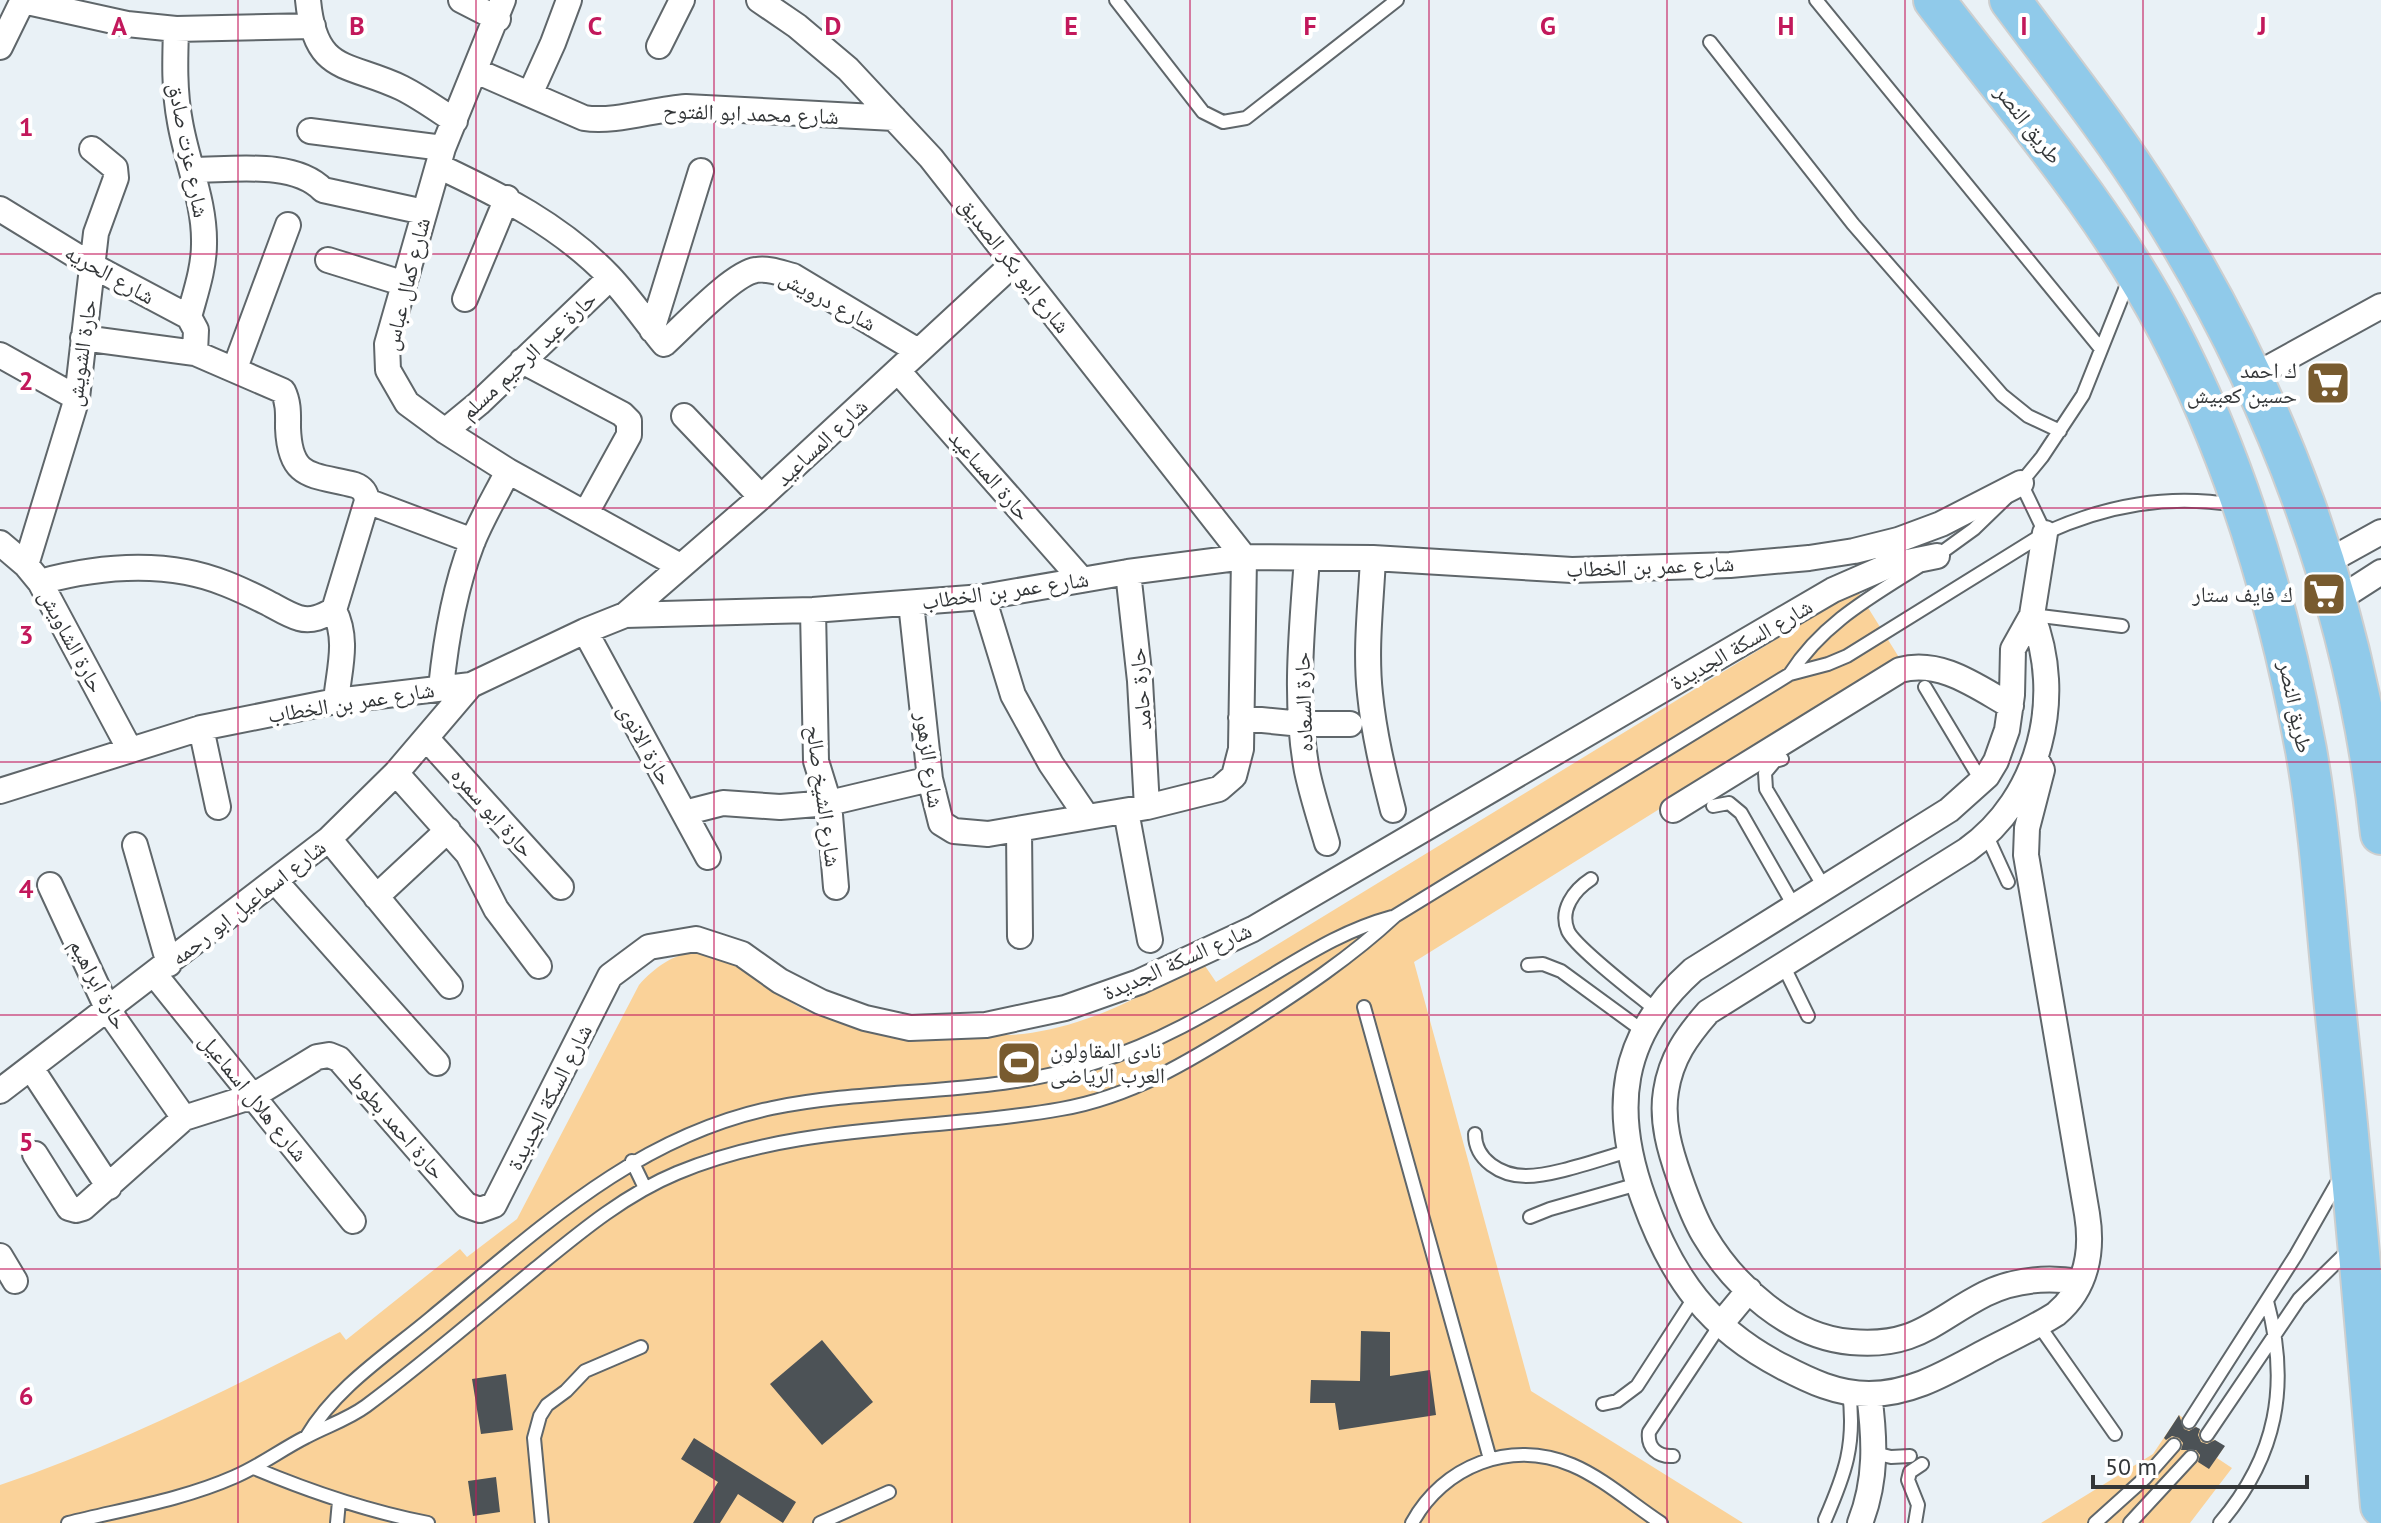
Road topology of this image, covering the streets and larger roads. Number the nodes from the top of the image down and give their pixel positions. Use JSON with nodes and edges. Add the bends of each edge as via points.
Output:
{"nodes":[{"id":1,"x":308,"y":0,"type":"edge"},
{"id":2,"x":461,"y":0,"type":"edge"},
{"id":3,"x":569,"y":0,"type":"edge"},
{"id":4,"x":682,"y":0,"type":"edge"},
{"id":5,"x":759,"y":0,"type":"edge"},
{"id":6,"x":1934,"y":0,"type":"edge"},
{"id":7,"x":2011,"y":0,"type":"edge"},
{"id":8,"x":23,"y":1,"type":"edge"},
{"id":9,"x":501,"y":9,"type":"edge"},
{"id":10,"x":313,"y":26,"type":"junction"},
{"id":11,"x":176,"y":29,"type":"junction"},
{"id":12,"x":659,"y":46,"type":"dead end"},
{"id":13,"x":0,"y":47,"type":"edge"},
{"id":14,"x":476,"y":71,"type":"junction"},
{"id":15,"x":530,"y":94,"type":"junction"},
{"id":16,"x":894,"y":118,"type":"junction"},
{"id":17,"x":455,"y":121,"type":"junction"},
{"id":18,"x":310,"y":131,"type":"dead end"},
{"id":19,"x":92,"y":149,"type":"dead end"},
{"id":20,"x":441,"y":157,"type":"junction"},
{"id":21,"x":192,"y":170,"type":"junction"},
{"id":22,"x":701,"y":171,"type":"dead end"},
{"id":23,"x":507,"y":198,"type":"junction"},
{"id":24,"x":0,"y":209,"type":"edge"},
{"id":25,"x":424,"y":212,"type":"junction"},
{"id":26,"x":288,"y":225,"type":"dead end"},
{"id":27,"x":328,"y":260,"type":"dead end"},
{"id":28,"x":1013,"y":264,"type":"junction"},
{"id":29,"x":93,"y":266,"type":"junction"},
{"id":30,"x":610,"y":278,"type":"junction"},
{"id":31,"x":402,"y":283,"type":"junction"},
{"id":32,"x":465,"y":299,"type":"dead end"},
{"id":33,"x":2381,"y":306,"type":"edge"},
{"id":34,"x":189,"y":317,"type":"junction"},
{"id":35,"x":658,"y":337,"type":"junction"},
{"id":36,"x":83,"y":338,"type":"junction"},
{"id":37,"x":918,"y":351,"type":"junction"},
{"id":38,"x":195,"y":353,"type":"junction"},
{"id":39,"x":0,"y":355,"type":"edge"},
{"id":40,"x":522,"y":361,"type":"junction"},
{"id":41,"x":235,"y":368,"type":"junction"},
{"id":42,"x":898,"y":371,"type":"junction"},
{"id":43,"x":2252,"y":377,"type":"junction"},
{"id":44,"x":77,"y":398,"type":"junction"},
{"id":45,"x":684,"y":416,"type":"dead end"},
{"id":46,"x":445,"y":431,"type":"junction"},
{"id":47,"x":508,"y":471,"type":"junction"},
{"id":48,"x":2021,"y":483,"type":"road end"},
{"id":49,"x":761,"y":497,"type":"junction"},
{"id":50,"x":367,"y":501,"type":"junction"},
{"id":51,"x":586,"y":513,"type":"junction"},
{"id":52,"x":2381,"y":532,"type":"edge"},
{"id":53,"x":2045,"y":533,"type":"road end"},
{"id":54,"x":473,"y":541,"type":"junction"},
{"id":55,"x":1937,"y":556,"type":"road end"},
{"id":56,"x":1244,"y":557,"type":"junction"},
{"id":57,"x":1307,"y":558,"type":"junction"},
{"id":58,"x":1373,"y":558,"type":"junction"},
{"id":59,"x":15,"y":560,"type":"edge"},
{"id":60,"x":2325,"y":563,"type":"junction"},
{"id":61,"x":680,"y":566,"type":"junction"},
{"id":62,"x":1128,"y":572,"type":"junction"},
{"id":63,"x":2381,"y":572,"type":"edge"},
{"id":64,"x":1082,"y":580,"type":"junction"},
{"id":65,"x":983,"y":597,"type":"junction"},
{"id":66,"x":2336,"y":601,"type":"junction"},
{"id":67,"x":911,"y":603,"type":"junction"},
{"id":68,"x":334,"y":610,"type":"junction"},
{"id":69,"x":813,"y":610,"type":"junction"},
{"id":70,"x":625,"y":615,"type":"junction"},
{"id":71,"x":2032,"y":615,"type":"junction"},
{"id":72,"x":585,"y":631,"type":"junction"},
{"id":73,"x":2013,"y":676,"type":"junction"},
{"id":74,"x":2046,"y":680,"type":"junction"},
{"id":75,"x":471,"y":685,"type":"junction"},
{"id":76,"x":441,"y":688,"type":"junction"},
{"id":77,"x":336,"y":701,"type":"junction"},
{"id":78,"x":2011,"y":706,"type":"junction"},
{"id":79,"x":1241,"y":718,"type":"junction"},
{"id":80,"x":1302,"y":724,"type":"junction"},
{"id":81,"x":1350,"y":724,"type":"dead end"},
{"id":82,"x":201,"y":728,"type":"junction"},
{"id":83,"x":426,"y":738,"type":"junction"},
{"id":84,"x":130,"y":750,"type":"junction"},
{"id":85,"x":2036,"y":759,"type":"junction"},
{"id":86,"x":396,"y":773,"type":"junction"},
{"id":87,"x":930,"y":779,"type":"junction"},
{"id":88,"x":1976,"y":788,"type":"junction"},
{"id":89,"x":0,"y":791,"type":"edge"},
{"id":90,"x":829,"y":803,"type":"junction"},
{"id":91,"x":218,"y":807,"type":"dead end"},
{"id":92,"x":1137,"y":809,"type":"junction"},
{"id":93,"x":1393,"y":810,"type":"dead end"},
{"id":94,"x":1673,"y":810,"type":"dead end"},
{"id":95,"x":684,"y":813,"type":"junction"},
{"id":96,"x":1087,"y":817,"type":"junction"},
{"id":97,"x":1019,"y":829,"type":"junction"},
{"id":98,"x":448,"y":830,"type":"junction"},
{"id":99,"x":2381,"y":834,"type":"edge"},
{"id":100,"x":1987,"y":836,"type":"junction"},
{"id":101,"x":329,"y":839,"type":"junction"},
{"id":102,"x":1327,"y":843,"type":"dead end"},
{"id":103,"x":135,"y":845,"type":"dead end"},
{"id":104,"x":708,"y":857,"type":"dead end"},
{"id":105,"x":275,"y":881,"type":"junction"},
{"id":106,"x":50,"y":885,"type":"dead end"},
{"id":107,"x":561,"y":887,"type":"dead end"},
{"id":108,"x":836,"y":887,"type":"dead end"},
{"id":109,"x":376,"y":897,"type":"junction"},
{"id":110,"x":1020,"y":936,"type":"dead end"},
{"id":111,"x":1150,"y":940,"type":"dead end"},
{"id":112,"x":539,"y":966,"type":"dead end"},
{"id":113,"x":162,"y":969,"type":"junction"},
{"id":114,"x":450,"y":986,"type":"dead end"},
{"id":115,"x":108,"y":1010,"type":"junction"},
{"id":116,"x":1656,"y":1010,"type":"junction"},
{"id":117,"x":1686,"y":1036,"type":"junction"},
{"id":118,"x":437,"y":1063,"type":"dead end"},
{"id":119,"x":31,"y":1068,"type":"junction"},
{"id":120,"x":0,"y":1091,"type":"edge"},
{"id":121,"x":253,"y":1096,"type":"junction"},
{"id":122,"x":184,"y":1118,"type":"junction"},
{"id":123,"x":35,"y":1154,"type":"dead end"},
{"id":124,"x":109,"y":1187,"type":"junction"},
{"id":125,"x":494,"y":1205,"type":"joint"},
{"id":126,"x":353,"y":1221,"type":"dead end"},
{"id":127,"x":0,"y":1256,"type":"edge"},
{"id":128,"x":15,"y":1281,"type":"dead end"},
{"id":129,"x":2080,"y":1282,"type":"junction"},
{"id":130,"x":1749,"y":1290,"type":"junction"},
{"id":131,"x":1720,"y":1325,"type":"junction"},
{"id":132,"x":1859,"y":1393,"type":"junction"},
{"id":133,"x":2381,"y":1506,"type":"edge"},
{"id":134,"x":1860,"y":1523,"type":"edge"}],
"edges":[{"from":1,"to":10,"type":"street"},
{"from":2,"to":9,"type":"street"},
{"from":3,"to":15,"type":"street"},
{"from":4,"to":12,"type":"street"},
{"from":5,"to":16,"type":"street","name":"شارع ابو بكر الصديق","via":[[848,69]]},
{"from":6,"to":133,"type":"highway","name":"طريق النصر","via":[[2133,269],[2207,410],[2245,507],[2306,750],[2318,834]]},
{"from":7,"to":43,"type":"highway","via":[[2154,200],[2213,298]]},
{"from":8,"to":11,"type":"street"},
{"from":8,"to":13,"type":"street"},
{"from":9,"to":14,"type":"street","name":"شارع كمال عباس"},
{"from":10,"to":11,"type":"street"},
{"from":10,"to":17,"type":"street","via":[[326,56],[402,88]]},
{"from":11,"to":21,"type":"street","name":"شارع عزت صادق","via":[[174,75]]},
{"from":14,"to":15,"type":"street","name":"شارع محمد ابو الفتوح"},
{"from":14,"to":17,"type":"street","name":"شارع كمال عباس"},
{"from":15,"to":16,"type":"street","name":"شارع محمد ابو الفتوح","via":[[596,120],[686,107]]},
{"from":16,"to":28,"type":"street","name":"شارع ابو بكر الصديق"},
{"from":17,"to":20,"type":"street","name":"شارع كمال عباس"},
{"from":18,"to":20,"type":"street"},
{"from":19,"to":29,"type":"street","name":"حارة الشويش","via":[[116,172],[96,233]]},
{"from":20,"to":23,"type":"street"},
{"from":20,"to":25,"type":"street","name":"شارع كمال عباس"},
{"from":21,"to":25,"type":"street","via":[[284,171],[312,179],[331,193]]},
{"from":21,"to":34,"type":"street","name":"شارع عزت صادق","via":[[202,207],[204,245]]},
{"from":22,"to":35,"type":"street"},
{"from":23,"to":30,"type":"street","via":[[578,247]]},
{"from":23,"to":32,"type":"street"},
{"from":24,"to":29,"type":"street","name":"شارع الحريه"},
{"from":25,"to":31,"type":"street","name":"شارع كمال عباس"},
{"from":26,"to":41,"type":"street"},
{"from":27,"to":31,"type":"street"},
{"from":28,"to":37,"type":"street","name":"شارع المساعيد"},
{"from":28,"to":56,"type":"street","name":"شارع ابو بكر الصديق"},
{"from":29,"to":34,"type":"street","name":"شارع الحريه"},
{"from":29,"to":36,"type":"street","name":"حارة الشويش"},
{"from":30,"to":35,"type":"street"},
{"from":30,"to":40,"type":"street","name":"حارة عبد الرحيم مسلم"},
{"from":31,"to":46,"type":"street","name":"شارع كمال عباس","via":[[387,344],[388,370],[407,403]]},
{"from":33,"to":43,"type":"street"},
{"from":34,"to":38,"type":"street","via":[[196,330]]},
{"from":35,"to":37,"type":"street","name":"شارع درويش","via":[[753,270],[773,270],[793,276]]},
{"from":36,"to":38,"type":"street"},
{"from":36,"to":44,"type":"street","name":"حارة الشويش"},
{"from":37,"to":42,"type":"street","name":"شارع المساعيد"},
{"from":38,"to":41,"type":"street"},
{"from":39,"to":44,"type":"street"},
{"from":40,"to":46,"type":"street","name":"حارة عبد الرحيم مسلم"},
{"from":40,"to":51,"type":"street","via":[[629,421],[629,435]]},
{"from":41,"to":50,"type":"street","via":[[283,391],[295,464],[303,472],[362,487]]},
{"from":42,"to":49,"type":"street","name":"شارع المساعيد"},
{"from":42,"to":64,"type":"street","name":"حارة المساعيد"},
{"from":43,"to":60,"type":"highway"},
{"from":44,"to":59,"type":"street","name":"حارة الشويش"},
{"from":45,"to":49,"type":"street"},
{"from":46,"to":47,"type":"street","name":"شارع كمال عباس"},
{"from":47,"to":51,"type":"street","name":"شارع كمال عباس"},
{"from":47,"to":54,"type":"street"},
{"from":48,"to":58,"type":"street","name":"شارع عمر بن الخطاب","via":[[1912,535],[1809,558],[1572,570]]},
{"from":49,"to":61,"type":"street","name":"شارع المساعيد"},
{"from":50,"to":54,"type":"street"},
{"from":50,"to":68,"type":"street"},
{"from":51,"to":61,"type":"street","name":"شارع كمال عباس"},
{"from":52,"to":60,"type":"street"},
{"from":53,"to":71,"type":"street"},
{"from":54,"to":76,"type":"street","via":[[457,589]]},
{"from":55,"to":125,"type":"street","name":"شارع السكة الجديدة","via":[[1859,576],[1253,929],[1139,982],[1065,1008],[986,1025],[910,1028],[821,1002],[742,954],[696,939],[649,947],[610,976]]},
{"from":56,"to":57,"type":"street","name":"شارع عمر بن الخطاب"},
{"from":56,"to":62,"type":"street","name":"شارع عمر بن الخطاب"},
{"from":56,"to":79,"type":"street","name":"شارع الزهور"},
{"from":57,"to":58,"type":"street","name":"شارع عمر بن الخطاب"},
{"from":57,"to":80,"type":"street","name":"حارة السعاده"},
{"from":58,"to":93,"type":"street","via":[[1369,692]]},
{"from":59,"to":68,"type":"street","via":[[76,572],[187,572],[223,582],[300,619]]},
{"from":59,"to":84,"type":"street","name":"حارة الشاويش"},
{"from":60,"to":66,"type":"highway"},
{"from":61,"to":70,"type":"street","name":"شارع المساعيد"},
{"from":62,"to":64,"type":"street","name":"شارع عمر بن الخطاب"},
{"from":62,"to":92,"type":"street","name":"حارة حامد","via":[[1140,681]]},
{"from":63,"to":66,"type":"street"},
{"from":64,"to":65,"type":"street","name":"شارع عمر بن الخطاب"},
{"from":65,"to":67,"type":"street","name":"شارع عمر بن الخطاب"},
{"from":65,"to":96,"type":"street","via":[[1013,695]]},
{"from":66,"to":99,"type":"highway","via":[[2369,746]]},
{"from":67,"to":69,"type":"street","name":"شارع عمر بن الخطاب"},
{"from":67,"to":87,"type":"street","name":"شارع الزهور"},
{"from":68,"to":77,"type":"street","via":[[343,640]]},
{"from":69,"to":70,"type":"street","name":"شارع عمر بن الخطاب"},
{"from":69,"to":90,"type":"street","name":"شارع الشيخ صالح","via":[[816,761]]},
{"from":70,"to":72,"type":"street","name":"شارع عمر بن الخطاب"},
{"from":71,"to":73,"type":"street","via":[[2013,649]]},
{"from":71,"to":74,"type":"street","via":[[2045,652]]},
{"from":72,"to":75,"type":"street","name":"شارع عمر بن الخطاب"},
{"from":72,"to":95,"type":"street","name":"حارة الانوى"},
{"from":73,"to":74,"type":"street"},
{"from":73,"to":78,"type":"street"},
{"from":74,"to":85,"type":"street"},
{"from":75,"to":76,"type":"street","name":"شارع عمر بن الخطاب"},
{"from":75,"to":83,"type":"street","name":"شارع اسماعيل ابو رحمه"},
{"from":76,"to":77,"type":"street","name":"شارع عمر بن الخطاب"},
{"from":77,"to":82,"type":"street","name":"شارع عمر بن الخطاب"},
{"from":78,"to":88,"type":"street","via":[[2003,746]]},
{"from":78,"to":94,"type":"street","via":[[1938,669],[1900,670]]},
{"from":79,"to":80,"type":"street"},
{"from":79,"to":92,"type":"street","name":"شارع الزهور","via":[[1234,776],[1219,789]]},
{"from":80,"to":81,"type":"street"},
{"from":80,"to":102,"type":"street","name":"حارة السعاده","via":[[1307,771]]},
{"from":82,"to":84,"type":"street","name":"شارع عمر بن الخطاب"},
{"from":82,"to":91,"type":"street"},
{"from":83,"to":86,"type":"street","name":"شارع اسماعيل ابو رحمه"},
{"from":83,"to":107,"type":"street","name":"حارة ابو سمره"},
{"from":84,"to":89,"type":"street","name":"شارع عمر بن الخطاب"},
{"from":85,"to":100,"type":"street","via":[[2017,799]]},
{"from":85,"to":129,"type":"street","via":[[2042,770],[2027,828],[2026,855],[2090,1230],[2089,1257]]},
{"from":86,"to":98,"type":"street"},
{"from":86,"to":101,"type":"street","name":"شارع اسماعيل ابو رحمه"},
{"from":87,"to":90,"type":"street"},
{"from":87,"to":97,"type":"street","name":"شارع الزهور","via":[[941,823],[954,831],[988,834]]},
{"from":88,"to":100,"type":"street"},
{"from":88,"to":116,"type":"street","via":[[1693,970]]},
{"from":90,"to":95,"type":"street","via":[[723,803]]},
{"from":90,"to":108,"type":"street","name":"شارع الشيخ صالح"},
{"from":92,"to":96,"type":"street","name":"شارع الزهور"},
{"from":92,"to":111,"type":"street","name":"حارة حامد"},
{"from":95,"to":104,"type":"street","name":"حارة الانوى"},
{"from":96,"to":97,"type":"street","name":"شارع الزهور"},
{"from":97,"to":110,"type":"street"},
{"from":98,"to":109,"type":"street"},
{"from":98,"to":112,"type":"street","via":[[468,854],[496,909]]},
{"from":100,"to":117,"type":"street","via":[[1725,999]]},
{"from":101,"to":105,"type":"street","name":"شارع اسماعيل ابو رحمه"},
{"from":101,"to":109,"type":"street"},
{"from":103,"to":113,"type":"street"},
{"from":105,"to":113,"type":"street","name":"شارع اسماعيل ابو رحمه"},
{"from":105,"to":118,"type":"street"},
{"from":106,"to":115,"type":"street","name":"حارة ابراهيم"},
{"from":109,"to":114,"type":"street"},
{"from":113,"to":115,"type":"street","name":"شارع اسماعيل ابو رحمه"},
{"from":113,"to":121,"type":"street","name":"شارع هلال اسماعيل"},
{"from":115,"to":119,"type":"street","name":"شارع اسماعيل ابو رحمه"},
{"from":115,"to":122,"type":"street","name":"حارة ابراهيم"},
{"from":116,"to":117,"type":"street"},
{"from":116,"to":131,"type":"street","via":[[1633,1054],[1627,1083],[1629,1151],[1671,1264]]},
{"from":117,"to":130,"type":"street","via":[[1665,1093],[1668,1141],[1697,1222],[1720,1259]]},
{"from":119,"to":120,"type":"street","name":"شارع اسماعيل ابو رحمه"},
{"from":119,"to":124,"type":"street"},
{"from":121,"to":122,"type":"street","name":"حارة احمد بطوط"},
{"from":121,"to":125,"type":"street","name":"حارة احمد بطوط","via":[[317,1057],[339,1059],[466,1205],[480,1210]]},
{"from":121,"to":126,"type":"street","name":"شارع هلال اسماعيل"},
{"from":122,"to":124,"type":"street","name":"حارة احمد بطوط"},
{"from":123,"to":124,"type":"street","name":"حارة احمد بطوط","via":[[69,1208],[83,1208]]},
{"from":127,"to":128,"type":"street"},
{"from":129,"to":130,"type":"street","via":[[2042,1279],[2004,1287],[1915,1335],[1871,1343],[1826,1338],[1805,1329]]},
{"from":129,"to":132,"type":"street","via":[[2063,1307],[2038,1324],[1925,1384],[1897,1392]]},
{"from":130,"to":131,"type":"street"},
{"from":131,"to":132,"type":"street","via":[[1760,1355],[1814,1384]]},
{"from":132,"to":134,"type":"street","via":[[1874,1453]]}]}
